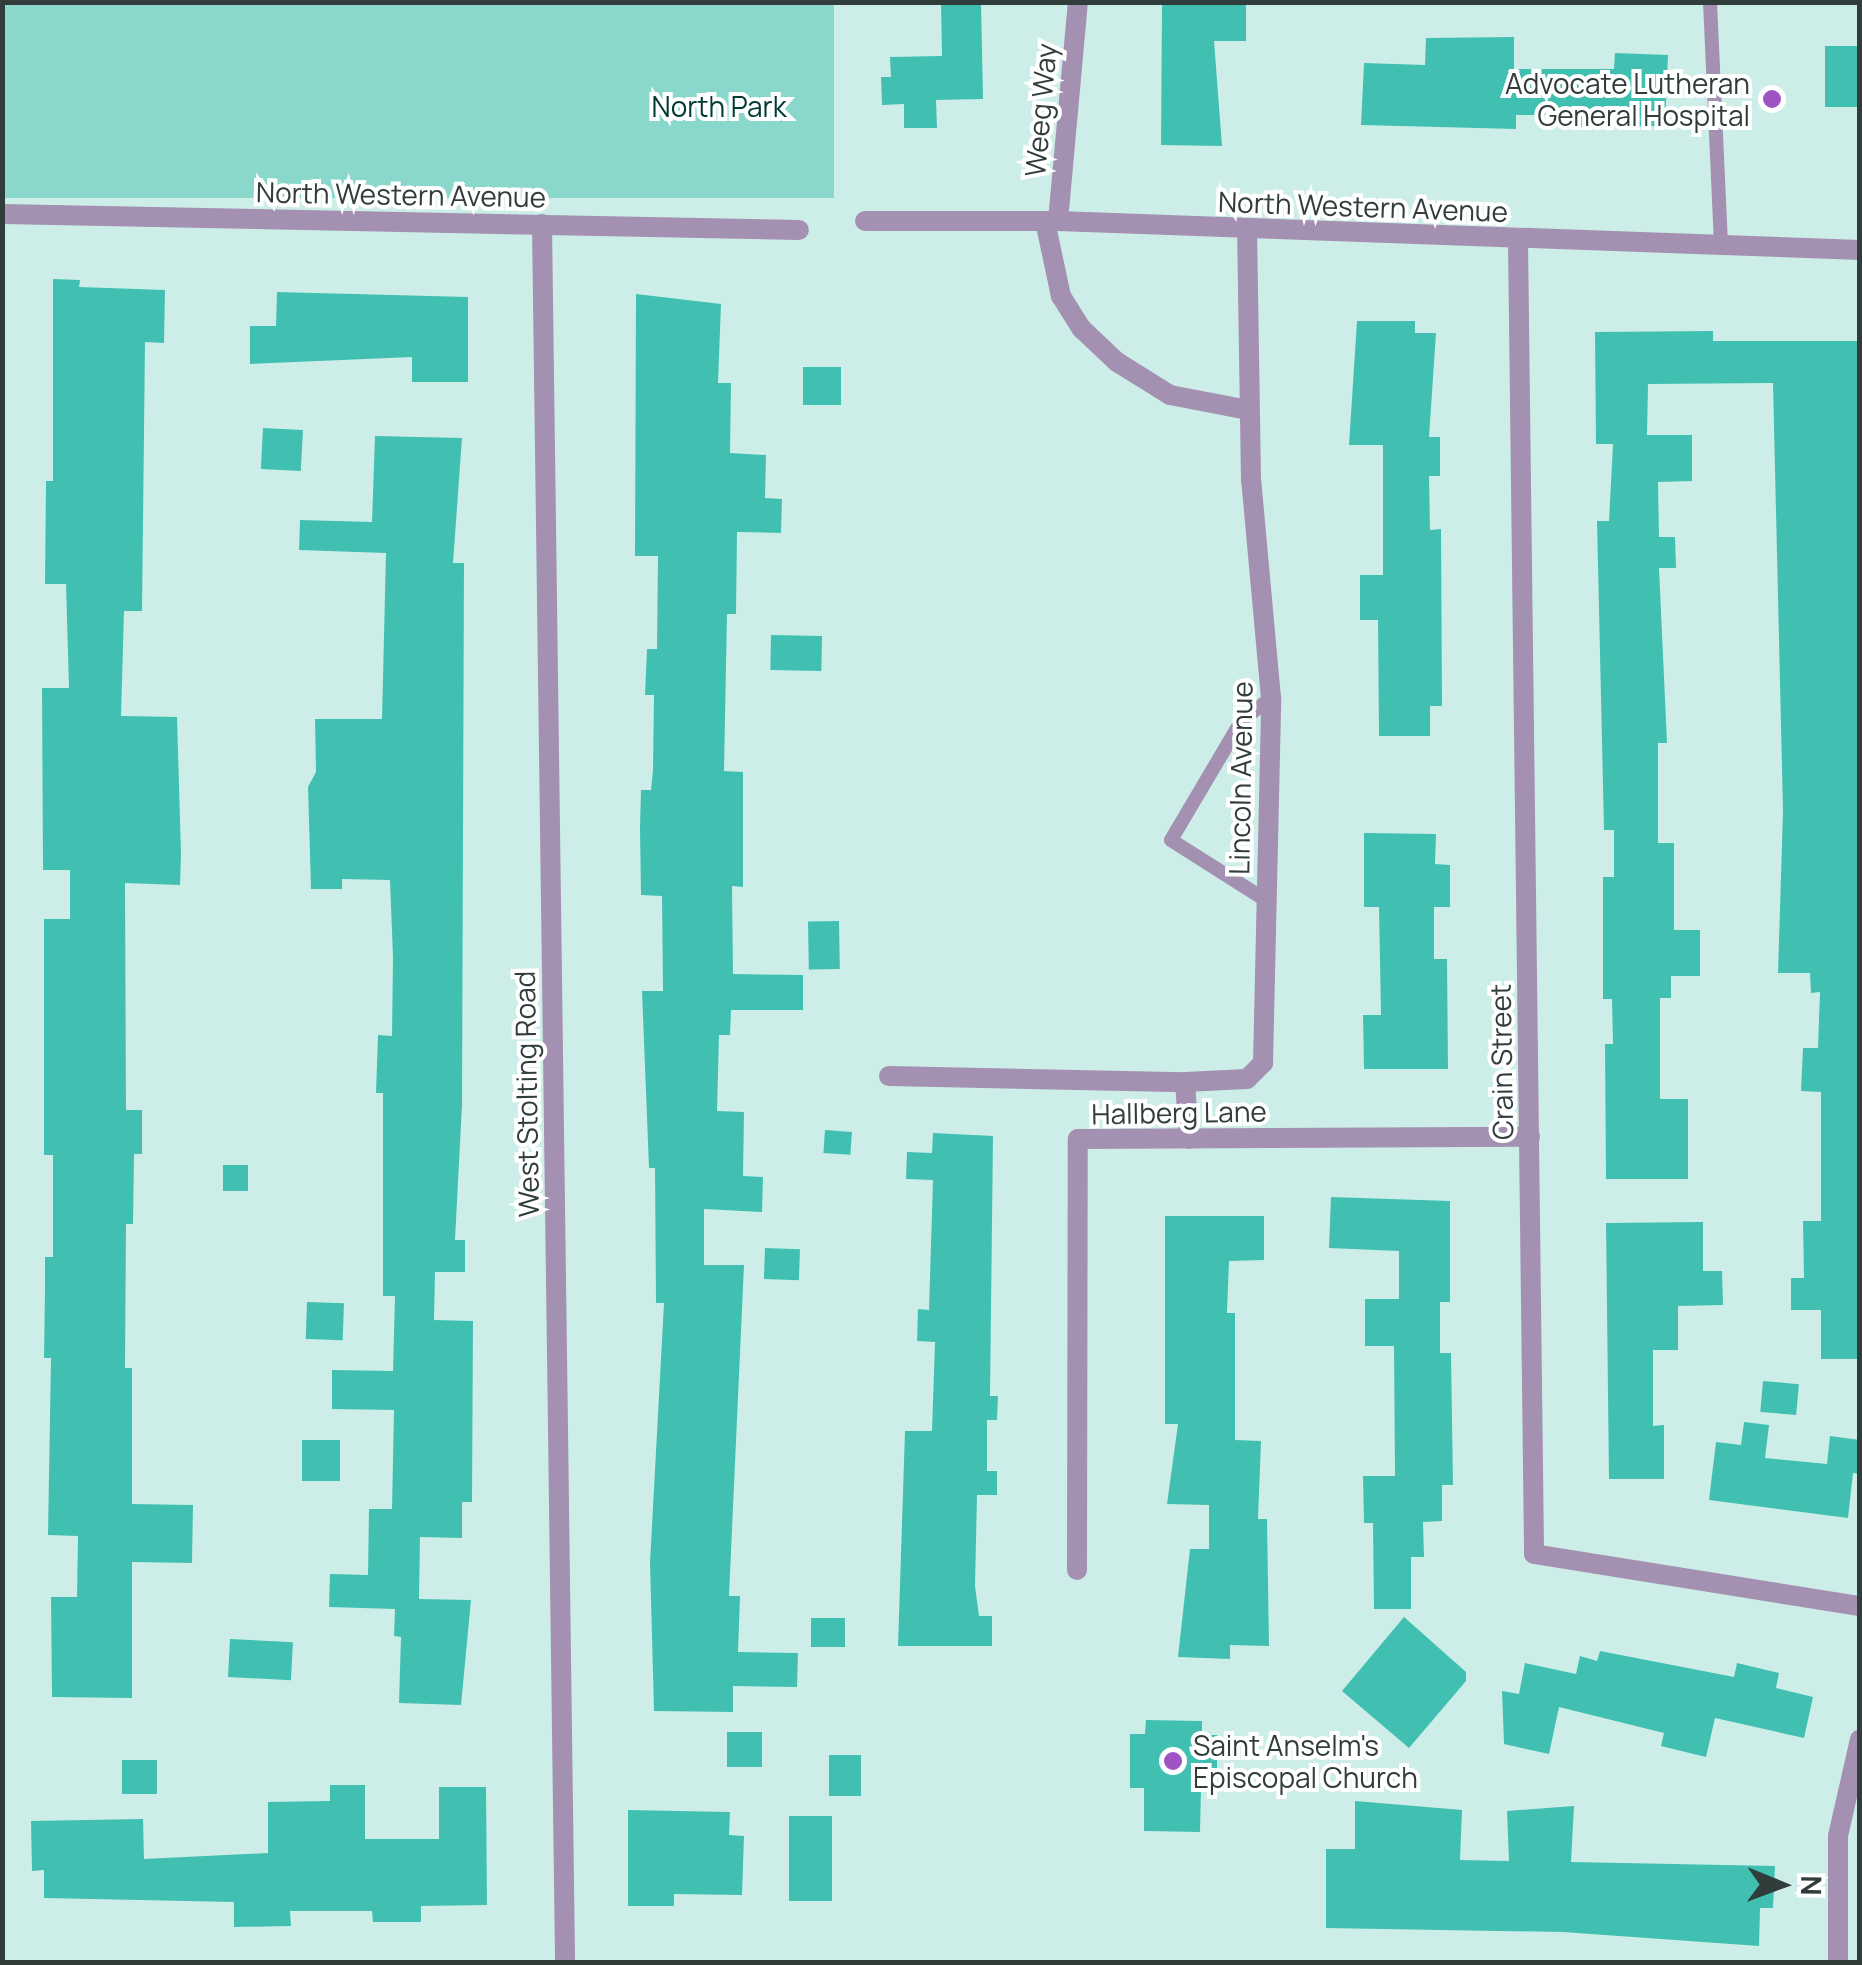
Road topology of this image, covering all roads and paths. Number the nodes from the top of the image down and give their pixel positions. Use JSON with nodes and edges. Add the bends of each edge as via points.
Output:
{"nodes":[{"id":1,"x":1078,"y":2,"type":"edge"},
{"id":2,"x":1710,"y":2,"type":"edge"},
{"id":3,"x":2,"y":214,"type":"edge"},
{"id":4,"x":865,"y":221,"type":"dead end"},
{"id":5,"x":1051,"y":221,"type":"junction"},
{"id":6,"x":542,"y":224,"type":"junction"},
{"id":7,"x":1247,"y":229,"type":"junction"},
{"id":8,"x":800,"y":230,"type":"dead end"},
{"id":9,"x":1518,"y":240,"type":"junction"},
{"id":10,"x":1721,"y":246,"type":"junction"},
{"id":11,"x":1860,"y":250,"type":"edge"},
{"id":12,"x":1248,"y":410,"type":"junction"},
{"id":13,"x":1271,"y":698,"type":"junction"},
{"id":14,"x":1264,"y":898,"type":"junction"},
{"id":15,"x":889,"y":1076,"type":"dead end"},
{"id":16,"x":1186,"y":1082,"type":"junction"},
{"id":17,"x":1530,"y":1137,"type":"junction"},
{"id":18,"x":1189,"y":1138,"type":"junction"},
{"id":19,"x":1077,"y":1570,"type":"dead end"},
{"id":20,"x":1860,"y":1606,"type":"edge"},
{"id":21,"x":1860,"y":1739,"type":"edge"},
{"id":22,"x":564,"y":1962,"type":"edge"},
{"id":23,"x":1838,"y":1962,"type":"edge"}],
"edges":[{"from":1,"to":5,"type":"street","name":"Weeg Way"},
{"from":2,"to":10,"type":"lane"},
{"from":3,"to":6,"type":"street","name":"North Western Avenue"},
{"from":4,"to":5,"type":"street","name":"North Western Avenue"},
{"from":5,"to":7,"type":"street","name":"North Western Avenue"},
{"from":5,"to":12,"type":"street","via":[[1061,296],[1082,329],[1117,362],[1170,394]]},
{"from":6,"to":8,"type":"street","name":"North Western Avenue"},
{"from":6,"to":22,"type":"street","name":"West Stolting Road"},
{"from":7,"to":9,"type":"street","name":"North Western Avenue"},
{"from":7,"to":12,"type":"street","name":"Lincoln Avenue"},
{"from":9,"to":10,"type":"street","name":"North Western Avenue"},
{"from":9,"to":17,"type":"street","name":"Crain Street"},
{"from":10,"to":11,"type":"street","name":"North Western Avenue"},
{"from":12,"to":13,"type":"street","name":"Lincoln Avenue"},
{"from":13,"to":14,"type":"street","name":"Lincoln Avenue"},
{"from":13,"to":14,"type":"lane","via":[[1242,720],[1171,840]]},
{"from":14,"to":16,"type":"street","name":"Lincoln Avenue","via":[[1263,1064],[1247,1080]]},
{"from":15,"to":16,"type":"street","name":"Lincoln Avenue"},
{"from":16,"to":18,"type":"street"},
{"from":17,"to":18,"type":"street","name":"Hallberg Lane"},
{"from":17,"to":20,"type":"street","name":"Crain Street","via":[[1534,1554]]},
{"from":18,"to":19,"type":"street","name":"Hallberg Lane","via":[[1078,1139]]},
{"from":21,"to":23,"type":"street","via":[[1838,1836]]}]}
